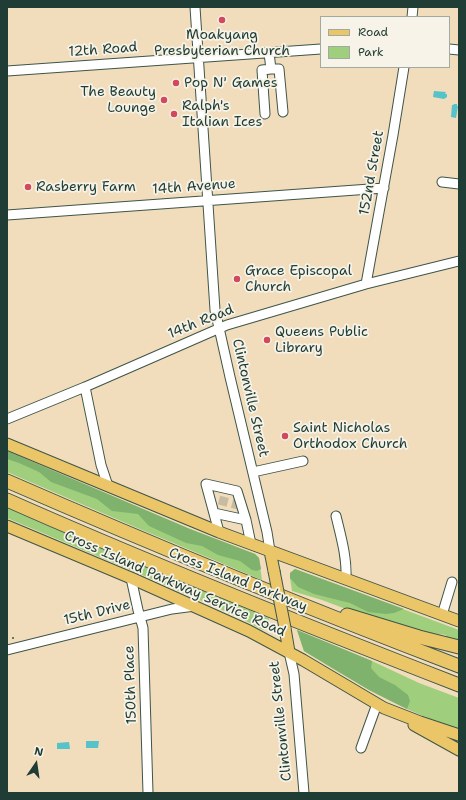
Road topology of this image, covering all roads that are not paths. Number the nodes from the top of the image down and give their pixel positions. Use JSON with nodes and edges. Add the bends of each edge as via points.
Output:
{"nodes":[{"id":1,"x":195,"y":7,"type":"edge"},
{"id":2,"x":320,"y":49,"type":"edge"},
{"id":3,"x":269,"y":53,"type":"junction"},
{"id":4,"x":198,"y":58,"type":"junction"},
{"id":5,"x":404,"y":68,"type":"edge"},
{"id":6,"x":271,"y":69,"type":"junction"},
{"id":7,"x":7,"y":71,"type":"edge"},
{"id":8,"x":283,"y":112,"type":"dead end"},
{"id":9,"x":265,"y":114,"type":"dead end"},
{"id":10,"x":442,"y":182,"type":"dead end"},
{"id":11,"x":459,"y":184,"type":"edge"},
{"id":12,"x":384,"y":188,"type":"junction"},
{"id":13,"x":207,"y":200,"type":"junction"},
{"id":14,"x":7,"y":215,"type":"edge"},
{"id":15,"x":459,"y":261,"type":"edge"},
{"id":16,"x":366,"y":284,"type":"junction"},
{"id":17,"x":219,"y":329,"type":"junction"},
{"id":18,"x":85,"y":387,"type":"junction"},
{"id":19,"x":7,"y":419,"type":"edge"},
{"id":20,"x":7,"y":444,"type":"edge"},
{"id":21,"x":303,"y":461,"type":"dead end"},
{"id":22,"x":252,"y":472,"type":"junction"},
{"id":23,"x":7,"y":481,"type":"edge"},
{"id":24,"x":108,"y":486,"type":"junction"},
{"id":25,"x":7,"y":500,"type":"edge"},
{"id":26,"x":214,"y":513,"type":"junction"},
{"id":27,"x":336,"y":516,"type":"dead end"},
{"id":28,"x":246,"y":520,"type":"junction"},
{"id":29,"x":7,"y":526,"type":"edge"},
{"id":30,"x":219,"y":532,"type":"junction"},
{"id":31,"x":251,"y":544,"type":"junction"},
{"id":32,"x":270,"y":551,"type":"junction"},
{"id":33,"x":131,"y":578,"type":"junction"},
{"id":34,"x":346,"y":579,"type":"junction"},
{"id":35,"x":452,"y":582,"type":"dead end"},
{"id":36,"x":258,"y":587,"type":"junction"},
{"id":37,"x":195,"y":606,"type":"junction"},
{"id":38,"x":442,"y":615,"type":"junction"},
{"id":39,"x":140,"y":617,"type":"junction"},
{"id":40,"x":459,"y":621,"type":"edge"},
{"id":41,"x":459,"y":647,"type":"edge"},
{"id":42,"x":7,"y":649,"type":"edge"},
{"id":43,"x":289,"y":652,"type":"junction"},
{"id":44,"x":459,"y":666,"type":"edge"},
{"id":45,"x":459,"y":685,"type":"edge"},
{"id":46,"x":377,"y":704,"type":"junction"},
{"id":47,"x":459,"y":735,"type":"edge"},
{"id":48,"x":361,"y":748,"type":"dead end"},
{"id":49,"x":459,"y":750,"type":"edge"},
{"id":50,"x":148,"y":793,"type":"edge"},
{"id":51,"x":304,"y":793,"type":"edge"}],
"edges":[{"from":1,"to":4,"type":"street","name":"Clintonville Street"},
{"from":2,"to":3,"type":"street","name":"12th Road"},
{"from":3,"to":4,"type":"street","name":"12th Road"},
{"from":3,"to":6,"type":"street"},
{"from":4,"to":7,"type":"street","name":"12th Road"},
{"from":4,"to":13,"type":"street","name":"Clintonville Street"},
{"from":5,"to":12,"type":"street","name":"152nd Street"},
{"from":6,"to":8,"type":"street","via":[[279,68]]},
{"from":6,"to":9,"type":"street","via":[[262,70]]},
{"from":10,"to":11,"type":"street"},
{"from":12,"to":13,"type":"street","name":"14th Avenue"},
{"from":12,"to":16,"type":"street","name":"152nd Street"},
{"from":13,"to":14,"type":"street","name":"14th Avenue"},
{"from":13,"to":17,"type":"street","name":"Clintonville Street","via":[[215,310]]},
{"from":15,"to":16,"type":"street","name":"14th Road"},
{"from":16,"to":17,"type":"street","name":"14th Road"},
{"from":17,"to":18,"type":"street","name":"14th Road"},
{"from":17,"to":22,"type":"street","name":"Clintonville Street"},
{"from":18,"to":19,"type":"street","name":"14th Road"},
{"from":18,"to":24,"type":"street","via":[[101,465]]},
{"from":20,"to":24,"type":"main road"},
{"from":21,"to":22,"type":"street"},
{"from":22,"to":32,"type":"street","name":"Clintonville Street"},
{"from":23,"to":36,"type":"highway","name":"Cross Island Parkway"},
{"from":24,"to":30,"type":"main road"},
{"from":25,"to":45,"type":"highway","name":"Cross Island Parkway","via":[[236,597]]},
{"from":26,"to":28,"type":"street"},
{"from":26,"to":28,"type":"street","via":[[214,499],[206,484],[237,491]]},
{"from":26,"to":30,"type":"street"},
{"from":27,"to":34,"type":"street","via":[[343,545]]},
{"from":28,"to":31,"type":"street"},
{"from":29,"to":33,"type":"main road","name":"Cross Island Parkway Service Road"},
{"from":30,"to":31,"type":"main road"},
{"from":31,"to":32,"type":"main road"},
{"from":32,"to":34,"type":"main road"},
{"from":32,"to":43,"type":"main road","name":"Clintonville Street","bridge":true},
{"from":33,"to":37,"type":"main road","name":"Cross Island Parkway Service Road"},
{"from":33,"to":39,"type":"street","name":"150th Place"},
{"from":34,"to":38,"type":"main road"},
{"from":35,"to":38,"type":"street"},
{"from":36,"to":41,"type":"highway"},
{"from":36,"to":44,"type":"highway","name":"Cross Island Parkway"},
{"from":37,"to":39,"type":"street","name":"15th Drive"},
{"from":37,"to":43,"type":"main road","name":"Cross Island Parkway Service Road"},
{"from":38,"to":40,"type":"main road"},
{"from":39,"to":42,"type":"street","name":"15th Drive"},
{"from":39,"to":50,"type":"street","name":"150th Place","via":[[143,628]]},
{"from":43,"to":46,"type":"main road","name":"Cross Island Parkway Service Road"},
{"from":43,"to":51,"type":"street","name":"Clintonville Street","via":[[294,674]]},
{"from":46,"to":47,"type":"main road","name":"Cross Island Parkway Service Road"},
{"from":46,"to":48,"type":"street"},
{"from":46,"to":49,"type":"main road"}]}
